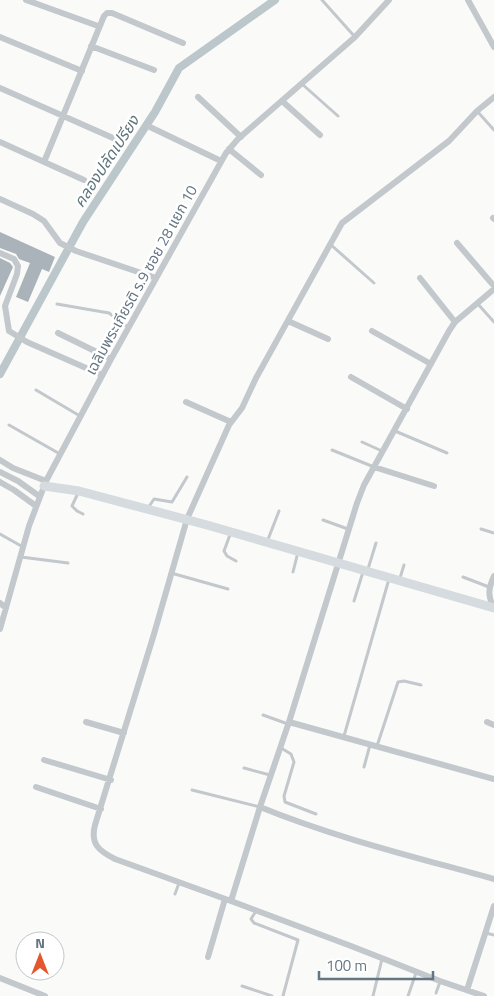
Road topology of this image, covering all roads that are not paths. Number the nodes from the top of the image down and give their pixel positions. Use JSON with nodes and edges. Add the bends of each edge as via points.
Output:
{"nodes":[{"id":1,"x":26,"y":0,"type":"edge"},
{"id":2,"x":322,"y":0,"type":"edge"},
{"id":3,"x":389,"y":0,"type":"edge"},
{"id":4,"x":468,"y":0,"type":"edge"},
{"id":5,"x":98,"y":26,"type":"junction"},
{"id":6,"x":0,"y":37,"type":"edge"},
{"id":7,"x":355,"y":37,"type":"junction"},
{"id":8,"x":183,"y":43,"type":"dead end"},
{"id":9,"x":91,"y":46,"type":"junction"},
{"id":10,"x":494,"y":47,"type":"edge"},
{"id":11,"x":154,"y":70,"type":"dead end"},
{"id":12,"x":82,"y":71,"type":"junction"},
{"id":13,"x":302,"y":83,"type":"junction"},
{"id":14,"x":0,"y":88,"type":"edge"},
{"id":15,"x":494,"y":96,"type":"edge"},
{"id":16,"x":198,"y":97,"type":"dead end"},
{"id":17,"x":282,"y":101,"type":"junction"},
{"id":18,"x":477,"y":111,"type":"junction"},
{"id":19,"x":63,"y":116,"type":"junction"},
{"id":20,"x":338,"y":116,"type":"dead end"},
{"id":21,"x":150,"y":127,"type":"dead end"},
{"id":22,"x":494,"y":130,"type":"edge"},
{"id":23,"x":320,"y":135,"type":"dead end"},
{"id":24,"x":241,"y":137,"type":"junction"},
{"id":25,"x":113,"y":138,"type":"dead end"},
{"id":26,"x":0,"y":142,"type":"edge"},
{"id":27,"x":229,"y":149,"type":"junction"},
{"id":28,"x":221,"y":161,"type":"junction"},
{"id":29,"x":44,"y":162,"type":"junction"},
{"id":30,"x":261,"y":175,"type":"dead end"},
{"id":31,"x":84,"y":180,"type":"dead end"},
{"id":32,"x":0,"y":199,"type":"edge"},
{"id":33,"x":457,"y":243,"type":"dead end"},
{"id":34,"x":330,"y":244,"type":"junction"},
{"id":35,"x":0,"y":252,"type":"edge"},
{"id":36,"x":156,"y":278,"type":"junction"},
{"id":37,"x":420,"y":278,"type":"dead end"},
{"id":38,"x":374,"y":283,"type":"dead end"},
{"id":39,"x":494,"y":287,"type":"edge"},
{"id":40,"x":476,"y":302,"type":"junction"},
{"id":41,"x":57,"y":304,"type":"dead end"},
{"id":42,"x":2,"y":305,"type":"edge"},
{"id":43,"x":288,"y":321,"type":"junction"},
{"id":44,"x":455,"y":322,"type":"junction"},
{"id":45,"x":494,"y":322,"type":"edge"},
{"id":46,"x":128,"y":328,"type":"junction"},
{"id":47,"x":372,"y":331,"type":"dead end"},
{"id":48,"x":58,"y":333,"type":"dead end"},
{"id":49,"x":328,"y":339,"type":"dead end"},
{"id":50,"x":111,"y":359,"type":"junction"},
{"id":51,"x":431,"y":364,"type":"junction"},
{"id":52,"x":102,"y":375,"type":"junction"},
{"id":53,"x":351,"y":377,"type":"dead end"},
{"id":54,"x":36,"y":390,"type":"dead end"},
{"id":55,"x":186,"y":402,"type":"dead end"},
{"id":56,"x":407,"y":409,"type":"junction"},
{"id":57,"x":80,"y":416,"type":"junction"},
{"id":58,"x":231,"y":422,"type":"junction"},
{"id":59,"x":9,"y":424,"type":"dead end"},
{"id":60,"x":394,"y":430,"type":"junction"},
{"id":61,"x":362,"y":442,"type":"dead end"},
{"id":62,"x":332,"y":450,"type":"dead end"},
{"id":63,"x":383,"y":452,"type":"junction"},
{"id":64,"x":447,"y":453,"type":"dead end"},
{"id":65,"x":60,"y":454,"type":"junction"},
{"id":66,"x":0,"y":460,"type":"edge"},
{"id":67,"x":374,"y":467,"type":"junction"},
{"id":68,"x":0,"y":472,"type":"edge"},
{"id":69,"x":187,"y":477,"type":"dead end"},
{"id":70,"x":18,"y":481,"type":"junction"},
{"id":71,"x":0,"y":482,"type":"edge"},
{"id":72,"x":45,"y":483,"type":"junction"},
{"id":73,"x":434,"y":486,"type":"dead end"},
{"id":74,"x":14,"y":490,"type":"junction"},
{"id":75,"x":79,"y":491,"type":"junction"},
{"id":76,"x":39,"y":496,"type":"junction"},
{"id":77,"x":36,"y":506,"type":"junction"},
{"id":78,"x":148,"y":509,"type":"junction"},
{"id":79,"x":279,"y":511,"type":"dead end"},
{"id":80,"x":83,"y":514,"type":"dead end"},
{"id":81,"x":187,"y":519,"type":"junction"},
{"id":82,"x":324,"y":520,"type":"dead end"},
{"id":83,"x":348,"y":529,"type":"junction"},
{"id":84,"x":481,"y":529,"type":"dead end"},
{"id":85,"x":231,"y":532,"type":"junction"},
{"id":86,"x":494,"y":533,"type":"edge"},
{"id":87,"x":0,"y":534,"type":"edge"},
{"id":88,"x":267,"y":543,"type":"junction"},
{"id":89,"x":376,"y":543,"type":"dead end"},
{"id":90,"x":23,"y":547,"type":"junction"},
{"id":91,"x":298,"y":552,"type":"junction"},
{"id":92,"x":21,"y":556,"type":"junction"},
{"id":93,"x":236,"y":560,"type":"dead end"},
{"id":94,"x":68,"y":563,"type":"dead end"},
{"id":95,"x":337,"y":564,"type":"junction"},
{"id":96,"x":404,"y":565,"type":"dead end"},
{"id":97,"x":293,"y":572,"type":"dead end"},
{"id":98,"x":365,"y":572,"type":"junction"},
{"id":99,"x":170,"y":573,"type":"junction"},
{"id":100,"x":494,"y":576,"type":"edge"},
{"id":101,"x":463,"y":577,"type":"dead end"},
{"id":102,"x":389,"y":578,"type":"junction"},
{"id":103,"x":400,"y":581,"type":"junction"},
{"id":104,"x":489,"y":587,"type":"junction"},
{"id":105,"x":228,"y":589,"type":"dead end"},
{"id":106,"x":354,"y":601,"type":"dead end"},
{"id":107,"x":0,"y":604,"type":"edge"},
{"id":108,"x":6,"y":608,"type":"junction"},
{"id":109,"x":493,"y":608,"type":"edge"},
{"id":110,"x":0,"y":629,"type":"edge"},
{"id":111,"x":421,"y":685,"type":"dead end"},
{"id":112,"x":263,"y":715,"type":"dead end"},
{"id":113,"x":86,"y":722,"type":"dead end"},
{"id":114,"x":486,"y":722,"type":"dead end"},
{"id":115,"x":289,"y":723,"type":"junction"},
{"id":116,"x":494,"y":724,"type":"edge"},
{"id":117,"x":124,"y":733,"type":"junction"},
{"id":118,"x":344,"y":737,"type":"junction"},
{"id":119,"x":374,"y":746,"type":"junction"},
{"id":120,"x":280,"y":748,"type":"junction"},
{"id":121,"x":44,"y":760,"type":"dead end"},
{"id":122,"x":244,"y":768,"type":"dead end"},
{"id":123,"x":364,"y":768,"type":"dead end"},
{"id":124,"x":271,"y":775,"type":"junction"},
{"id":125,"x":494,"y":779,"type":"edge"},
{"id":126,"x":110,"y":780,"type":"junction"},
{"id":127,"x":36,"y":788,"type":"dead end"},
{"id":128,"x":192,"y":790,"type":"dead end"},
{"id":129,"x":260,"y":807,"type":"junction"},
{"id":130,"x":101,"y":809,"type":"junction"},
{"id":131,"x":316,"y":814,"type":"dead end"},
{"id":132,"x":494,"y":879,"type":"edge"},
{"id":133,"x":180,"y":882,"type":"junction"},
{"id":134,"x":176,"y":894,"type":"dead end"},
{"id":135,"x":228,"y":900,"type":"junction"},
{"id":136,"x":494,"y":906,"type":"edge"},
{"id":137,"x":256,"y":910,"type":"junction"},
{"id":138,"x":485,"y":933,"type":"junction"},
{"id":139,"x":494,"y":935,"type":"edge"},
{"id":140,"x":208,"y":957,"type":"dead end"},
{"id":141,"x":382,"y":958,"type":"junction"},
{"id":142,"x":416,"y":972,"type":"junction"},
{"id":143,"x":0,"y":978,"type":"edge"},
{"id":144,"x":440,"y":981,"type":"junction"},
{"id":145,"x":242,"y":986,"type":"dead end"},
{"id":146,"x":467,"y":990,"type":"junction"},
{"id":147,"x":436,"y":993,"type":"dead end"},
{"id":148,"x":35,"y":994,"type":"edge"},
{"id":149,"x":45,"y":996,"type":"edge"},
{"id":150,"x":272,"y":996,"type":"edge"},
{"id":151,"x":282,"y":996,"type":"edge"},
{"id":152,"x":373,"y":996,"type":"edge"},
{"id":153,"x":408,"y":996,"type":"edge"},
{"id":154,"x":484,"y":996,"type":"edge"}],
"edges":[{"from":1,"to":5,"type":"street"},
{"from":2,"to":7,"type":"lane"},
{"from":3,"to":7,"type":"street","name":"เฉลิมพระเกียรติ ร.9 ซอย 28 แยก 10"},
{"from":4,"to":10,"type":"street"},
{"from":5,"to":8,"type":"street","via":[[107,13],[112,13]]},
{"from":5,"to":9,"type":"street"},
{"from":6,"to":12,"type":"street"},
{"from":7,"to":13,"type":"street","name":"เฉลิมพระเกียรติ ร.9 ซอย 28 แยก 10"},
{"from":9,"to":11,"type":"street"},
{"from":9,"to":12,"type":"street"},
{"from":12,"to":19,"type":"street"},
{"from":13,"to":17,"type":"street","name":"เฉลิมพระเกียรติ ร.9 ซอย 28 แยก 10"},
{"from":13,"to":20,"type":"lane"},
{"from":14,"to":19,"type":"street"},
{"from":15,"to":18,"type":"street"},
{"from":16,"to":24,"type":"street"},
{"from":17,"to":23,"type":"street"},
{"from":17,"to":24,"type":"street","name":"เฉลิมพระเกียรติ ร.9 ซอย 28 แยก 10"},
{"from":18,"to":22,"type":"lane"},
{"from":18,"to":34,"type":"street","via":[[449,141],[342,223]]},
{"from":19,"to":25,"type":"street"},
{"from":19,"to":29,"type":"street"},
{"from":21,"to":28,"type":"street"},
{"from":24,"to":27,"type":"street","name":"เฉลิมพระเกียรติ ร.9 ซอย 28 แยก 10"},
{"from":26,"to":29,"type":"street"},
{"from":27,"to":28,"type":"street","name":"เฉลิมพระเกียรติ ร.9 ซอย 28 แยก 10"},
{"from":27,"to":30,"type":"street"},
{"from":28,"to":36,"type":"street","name":"เฉลิมพระเกียรติ ร.9 ซอย 28 แยก 10"},
{"from":29,"to":31,"type":"street"},
{"from":32,"to":36,"type":"street","via":[[44,221],[60,243]]},
{"from":33,"to":39,"type":"street"},
{"from":34,"to":38,"type":"lane"},
{"from":34,"to":43,"type":"street"},
{"from":35,"to":42,"type":"street","via":[[14,258],[18,266]]},
{"from":36,"to":46,"type":"street","name":"เฉลิมพระเกียรติ ร.9 ซอย 28 แยก 10"},
{"from":37,"to":44,"type":"street"},
{"from":39,"to":40,"type":"street"},
{"from":40,"to":44,"type":"street"},
{"from":40,"to":45,"type":"lane"},
{"from":41,"to":46,"type":"lane","via":[[109,313]]},
{"from":42,"to":52,"type":"street","via":[[9,331]]},
{"from":43,"to":49,"type":"street"},
{"from":43,"to":58,"type":"street","via":[[246,402]]},
{"from":44,"to":51,"type":"street"},
{"from":46,"to":50,"type":"street","name":"เฉลิมพระเกียรติ ร.9 ซอย 28 แยก 10"},
{"from":47,"to":51,"type":"street"},
{"from":48,"to":50,"type":"street"},
{"from":50,"to":52,"type":"street","name":"เฉลิมพระเกียรติ ร.9 ซอย 28 แยก 10"},
{"from":51,"to":56,"type":"street"},
{"from":52,"to":57,"type":"street","name":"เฉลิมพระเกียรติ ร.9 ซอย 28 แยก 10"},
{"from":53,"to":56,"type":"street"},
{"from":54,"to":57,"type":"lane"},
{"from":55,"to":58,"type":"street"},
{"from":56,"to":60,"type":"street"},
{"from":57,"to":65,"type":"street","name":"เฉลิมพระเกียรติ ร.9 ซอย 28 แยก 10"},
{"from":58,"to":81,"type":"street"},
{"from":59,"to":65,"type":"lane"},
{"from":60,"to":63,"type":"street"},
{"from":60,"to":64,"type":"lane"},
{"from":61,"to":63,"type":"lane"},
{"from":62,"to":67,"type":"lane"},
{"from":63,"to":67,"type":"street"},
{"from":65,"to":72,"type":"street","name":"เฉลิมพระเกียรติ ร.9 ซอย 28 แยก 10"},
{"from":66,"to":72,"type":"street"},
{"from":67,"to":73,"type":"street"},
{"from":67,"to":83,"type":"street"},
{"from":68,"to":70,"type":"street"},
{"from":69,"to":78,"type":"lane","via":[[173,501],[154,499]]},
{"from":70,"to":74,"type":"street"},
{"from":70,"to":76,"type":"street"},
{"from":71,"to":74,"type":"street"},
{"from":72,"to":75,"type":"street"},
{"from":72,"to":76,"type":"street","name":"เฉลิมพระเกียรติ ร.9 ซอย 28 แยก 10"},
{"from":74,"to":77,"type":"street"},
{"from":75,"to":78,"type":"street"},
{"from":75,"to":80,"type":"lane","via":[[72,506]]},
{"from":76,"to":77,"type":"street","name":"เฉลิมพระเกียรติ ร.9 ซอย 28 แยก 10"},
{"from":77,"to":90,"type":"street","name":"เฉลิมพระเกียรติ ร.9 ซอย 28 แยก 10"},
{"from":78,"to":81,"type":"street"},
{"from":79,"to":88,"type":"lane"},
{"from":81,"to":85,"type":"street"},
{"from":81,"to":99,"type":"street"},
{"from":82,"to":83,"type":"lane"},
{"from":83,"to":95,"type":"street"},
{"from":84,"to":86,"type":"lane"},
{"from":85,"to":88,"type":"street"},
{"from":85,"to":93,"type":"lane","via":[[224,552]]},
{"from":87,"to":90,"type":"lane"},
{"from":88,"to":91,"type":"street"},
{"from":89,"to":98,"type":"lane"},
{"from":90,"to":92,"type":"street","name":"เฉลิมพระเกียรติ ร.9 ซอย 28 แยก 10"},
{"from":91,"to":95,"type":"street"},
{"from":91,"to":97,"type":"lane"},
{"from":92,"to":94,"type":"lane"},
{"from":92,"to":108,"type":"street","name":"เฉลิมพระเกียรติ ร.9 ซอย 28 แยก 10"},
{"from":95,"to":98,"type":"street"},
{"from":95,"to":115,"type":"street"},
{"from":96,"to":103,"type":"lane"},
{"from":98,"to":102,"type":"street"},
{"from":98,"to":106,"type":"lane"},
{"from":99,"to":105,"type":"lane"},
{"from":99,"to":117,"type":"street"},
{"from":100,"to":104,"type":"street"},
{"from":101,"to":104,"type":"lane"},
{"from":102,"to":103,"type":"street"},
{"from":102,"to":118,"type":"lane"},
{"from":103,"to":109,"type":"street"},
{"from":104,"to":109,"type":"street","via":[[488,596]]},
{"from":107,"to":108,"type":"street"},
{"from":108,"to":110,"type":"street","name":"เฉลิมพระเกียรติ ร.9 ซอย 28 แยก 10"},
{"from":111,"to":119,"type":"lane","via":[[398,682]]},
{"from":112,"to":115,"type":"lane"},
{"from":113,"to":117,"type":"street"},
{"from":114,"to":116,"type":"street"},
{"from":115,"to":118,"type":"street"},
{"from":115,"to":120,"type":"street"},
{"from":117,"to":126,"type":"street"},
{"from":118,"to":119,"type":"street"},
{"from":119,"to":123,"type":"lane"},
{"from":119,"to":125,"type":"street"},
{"from":120,"to":124,"type":"street"},
{"from":120,"to":131,"type":"lane","via":[[291,754],[294,762],[285,802]]},
{"from":121,"to":126,"type":"street"},
{"from":122,"to":124,"type":"lane"},
{"from":124,"to":129,"type":"street"},
{"from":126,"to":130,"type":"street"},
{"from":127,"to":130,"type":"street"},
{"from":128,"to":129,"type":"lane"},
{"from":129,"to":132,"type":"street","via":[[362,844]]},
{"from":129,"to":135,"type":"street"},
{"from":130,"to":133,"type":"street","via":[[94,837],[103,853]]},
{"from":133,"to":134,"type":"lane"},
{"from":133,"to":135,"type":"street"},
{"from":135,"to":137,"type":"street"},
{"from":135,"to":140,"type":"street"},
{"from":136,"to":138,"type":"street"},
{"from":137,"to":141,"type":"street"},
{"from":137,"to":151,"type":"lane","via":[[252,918],[254,923],[298,940]]},
{"from":138,"to":139,"type":"lane"},
{"from":138,"to":146,"type":"street"},
{"from":141,"to":142,"type":"street"},
{"from":141,"to":152,"type":"lane"},
{"from":142,"to":144,"type":"street"},
{"from":142,"to":153,"type":"lane"},
{"from":143,"to":148,"type":"street"},
{"from":144,"to":146,"type":"street"},
{"from":144,"to":147,"type":"lane"},
{"from":145,"to":150,"type":"lane"},
{"from":146,"to":154,"type":"street"},
{"from":148,"to":149,"type":"street"}]}
